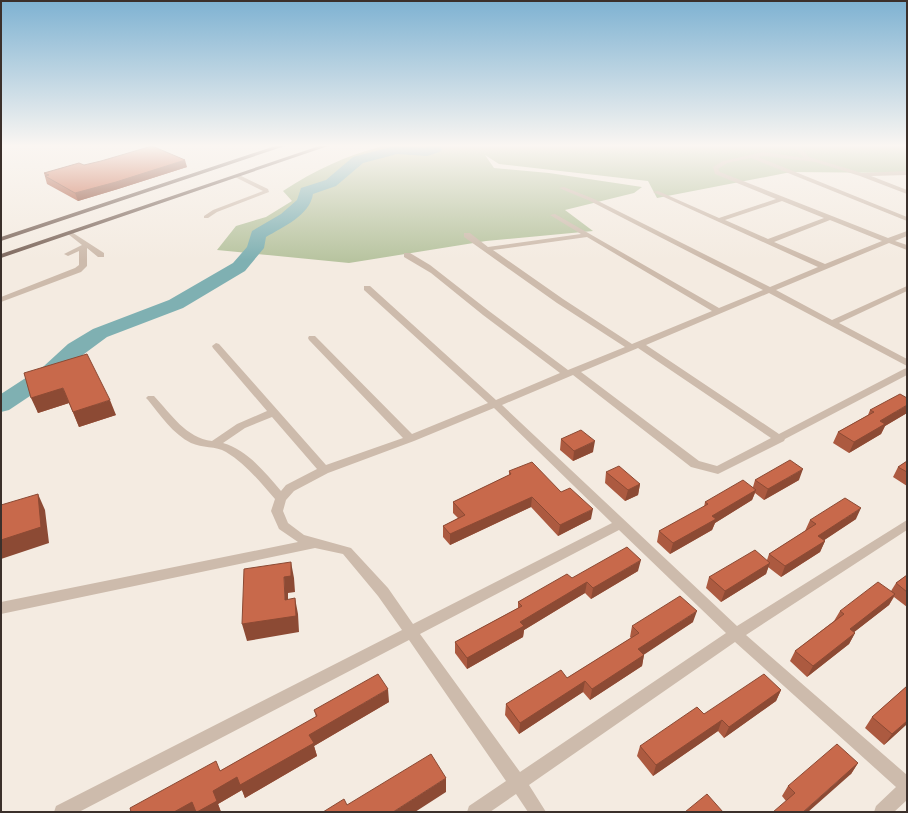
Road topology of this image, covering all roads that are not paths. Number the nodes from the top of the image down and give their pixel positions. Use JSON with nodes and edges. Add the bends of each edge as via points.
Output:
{"nodes":[{"id":1,"x":167,"y":184,"type":"edge"},
{"id":2,"x":214,"y":184,"type":"edge"},
{"id":3,"x":253,"y":184,"type":"edge"},
{"id":4,"x":744,"y":184,"type":"edge"},
{"id":5,"x":820,"y":184,"type":"edge"},
{"id":6,"x":886,"y":184,"type":"edge"},
{"id":7,"x":562,"y":188,"type":"dead end"},
{"id":8,"x":656,"y":192,"type":"dead end"},
{"id":9,"x":907,"y":192,"type":"edge"},
{"id":10,"x":781,"y":199,"type":"junction"},
{"id":11,"x":553,"y":215,"type":"dead end"},
{"id":12,"x":206,"y":217,"type":"dead end"},
{"id":13,"x":830,"y":218,"type":"junction"},
{"id":14,"x":907,"y":219,"type":"edge"},
{"id":15,"x":718,"y":220,"type":"junction"},
{"id":16,"x":70,"y":233,"type":"junction"},
{"id":17,"x":907,"y":233,"type":"edge"},
{"id":18,"x":467,"y":235,"type":"dead end"},
{"id":19,"x":589,"y":235,"type":"junction"},
{"id":20,"x":1,"y":239,"type":"edge"},
{"id":21,"x":887,"y":241,"type":"junction"},
{"id":22,"x":767,"y":242,"type":"junction"},
{"id":23,"x":85,"y":246,"type":"junction"},
{"id":24,"x":907,"y":248,"type":"edge"},
{"id":25,"x":486,"y":249,"type":"junction"},
{"id":26,"x":68,"y":254,"type":"dead end"},
{"id":27,"x":101,"y":255,"type":"dead end"},
{"id":28,"x":407,"y":255,"type":"dead end"},
{"id":29,"x":1,"y":256,"type":"edge"},
{"id":30,"x":824,"y":267,"type":"junction"},
{"id":31,"x":367,"y":288,"type":"dead end"},
{"id":32,"x":907,"y":288,"type":"edge"},
{"id":33,"x":770,"y":290,"type":"junction"},
{"id":34,"x":1,"y":300,"type":"edge"},
{"id":35,"x":718,"y":311,"type":"junction"},
{"id":36,"x":832,"y":323,"type":"junction"},
{"id":37,"x":312,"y":338,"type":"dead end"},
{"id":38,"x":216,"y":346,"type":"dead end"},
{"id":39,"x":635,"y":346,"type":"junction"},
{"id":40,"x":907,"y":363,"type":"edge"},
{"id":41,"x":907,"y":371,"type":"edge"},
{"id":42,"x":570,"y":373,"type":"junction"},
{"id":43,"x":151,"y":398,"type":"dead end"},
{"id":44,"x":495,"y":404,"type":"junction"},
{"id":45,"x":275,"y":412,"type":"junction"},
{"id":46,"x":410,"y":439,"type":"junction"},
{"id":47,"x":780,"y":439,"type":"junction"},
{"id":48,"x":215,"y":444,"type":"junction"},
{"id":49,"x":324,"y":470,"type":"junction"},
{"id":50,"x":280,"y":498,"type":"junction"},
{"id":51,"x":620,"y":524,"type":"junction"},
{"id":52,"x":907,"y":524,"type":"edge"},
{"id":53,"x":315,"y":543,"type":"junction"},
{"id":54,"x":1,"y":608,"type":"edge"},
{"id":55,"x":411,"y":632,"type":"junction"},
{"id":56,"x":736,"y":634,"type":"junction"},
{"id":57,"x":517,"y":784,"type":"junction"},
{"id":58,"x":907,"y":788,"type":"edge"},
{"id":59,"x":62,"y":812,"type":"edge"},
{"id":60,"x":475,"y":812,"type":"edge"},
{"id":61,"x":538,"y":812,"type":"edge"},
{"id":62,"x":882,"y":812,"type":"edge"}],
"edges":[{"from":1,"to":20,"type":"main road"},
{"from":2,"to":16,"type":"main road"},
{"from":3,"to":12,"type":"street","via":[[266,192],[215,211]]},
{"from":4,"to":10,"type":"street"},
{"from":5,"to":14,"type":"street"},
{"from":6,"to":9,"type":"street"},
{"from":7,"to":33,"type":"street","via":[[592,200]]},
{"from":8,"to":15,"type":"street"},
{"from":10,"to":13,"type":"street"},
{"from":10,"to":15,"type":"street"},
{"from":11,"to":19,"type":"street"},
{"from":13,"to":21,"type":"street"},
{"from":13,"to":22,"type":"street"},
{"from":15,"to":22,"type":"street"},
{"from":16,"to":23,"type":"street"},
{"from":16,"to":29,"type":"main road"},
{"from":17,"to":21,"type":"street"},
{"from":18,"to":25,"type":"street"},
{"from":19,"to":25,"type":"street"},
{"from":19,"to":35,"type":"street"},
{"from":21,"to":24,"type":"street"},
{"from":21,"to":30,"type":"street"},
{"from":22,"to":30,"type":"street"},
{"from":23,"to":26,"type":"street"},
{"from":23,"to":27,"type":"street"},
{"from":23,"to":34,"type":"street","via":[[83,266],[78,270]]},
{"from":25,"to":39,"type":"street"},
{"from":28,"to":42,"type":"street","via":[[436,272],[458,292]]},
{"from":30,"to":33,"type":"street"},
{"from":31,"to":44,"type":"street"},
{"from":32,"to":36,"type":"street"},
{"from":33,"to":35,"type":"street"},
{"from":33,"to":36,"type":"street"},
{"from":35,"to":39,"type":"street"},
{"from":36,"to":40,"type":"street"},
{"from":37,"to":46,"type":"street"},
{"from":38,"to":45,"type":"street"},
{"from":39,"to":42,"type":"street"},
{"from":39,"to":47,"type":"street"},
{"from":41,"to":47,"type":"street"},
{"from":42,"to":44,"type":"street"},
{"from":42,"to":47,"type":"street","via":[[695,464],[703,467],[718,470]]},
{"from":43,"to":48,"type":"street","via":[[184,434],[202,443]]},
{"from":44,"to":46,"type":"street"},
{"from":44,"to":51,"type":"street"},
{"from":45,"to":48,"type":"street","via":[[240,426]]},
{"from":45,"to":49,"type":"street"},
{"from":46,"to":49,"type":"street"},
{"from":48,"to":50,"type":"street","via":[[228,448],[245,461]]},
{"from":49,"to":50,"type":"street","via":[[290,488]]},
{"from":50,"to":53,"type":"street","via":[[277,511],[283,526],[300,538]]},
{"from":51,"to":55,"type":"street"},
{"from":51,"to":56,"type":"street"},
{"from":52,"to":56,"type":"street"},
{"from":53,"to":54,"type":"street"},
{"from":53,"to":55,"type":"street","via":[[336,546],[347,551],[383,592]]},
{"from":55,"to":57,"type":"street"},
{"from":55,"to":59,"type":"street"},
{"from":56,"to":57,"type":"street"},
{"from":56,"to":58,"type":"street"},
{"from":57,"to":60,"type":"street"},
{"from":57,"to":61,"type":"street"},
{"from":58,"to":62,"type":"street"}]}
